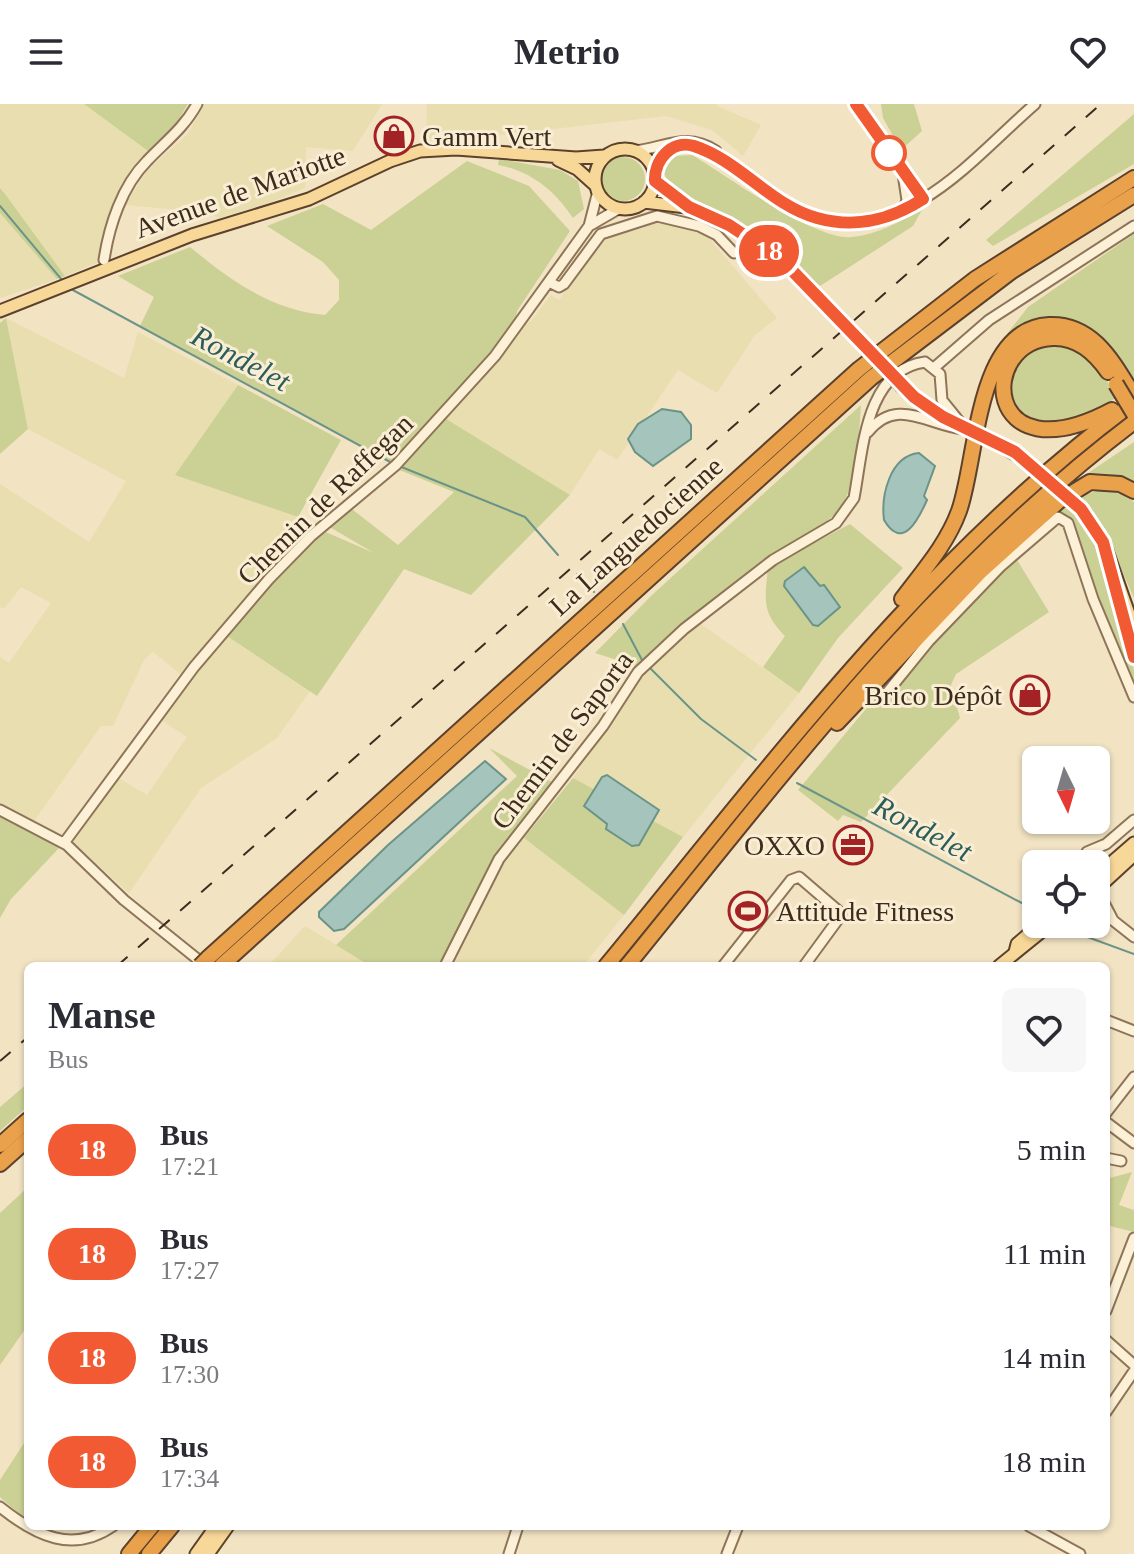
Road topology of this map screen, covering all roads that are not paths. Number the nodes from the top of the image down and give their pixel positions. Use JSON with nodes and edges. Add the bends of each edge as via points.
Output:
{"nodes":[{"id":1,"x":197,"y":104,"type":"edge"},
{"id":2,"x":856,"y":104,"type":"edge"},
{"id":3,"x":1035,"y":104,"type":"edge"},
{"id":4,"x":635,"y":151,"type":"junction"},
{"id":5,"x":550,"y":156,"type":"junction"},
{"id":6,"x":604,"y":156,"type":"junction"},
{"id":7,"x":726,"y":162,"type":"junction"},
{"id":8,"x":902,"y":171,"type":"junction"},
{"id":9,"x":654,"y":176,"type":"junction"},
{"id":10,"x":1134,"y":178,"type":"edge"},
{"id":11,"x":597,"y":189,"type":"junction"},
{"id":12,"x":1134,"y":195,"type":"edge"},
{"id":13,"x":923,"y":199,"type":"junction"},
{"id":14,"x":644,"y":202,"type":"junction"},
{"id":15,"x":689,"y":207,"type":"junction"},
{"id":16,"x":620,"y":208,"type":"junction"},
{"id":17,"x":903,"y":212,"type":"junction"},
{"id":18,"x":589,"y":226,"type":"junction"},
{"id":19,"x":1134,"y":226,"type":"edge"},
{"id":20,"x":734,"y":253,"type":"dead end"},
{"id":21,"x":104,"y":260,"type":"dead end"},
{"id":22,"x":549,"y":282,"type":"junction"},
{"id":23,"x":0,"y":311,"type":"edge"},
{"id":24,"x":935,"y":367,"type":"junction"},
{"id":25,"x":1119,"y":381,"type":"junction"},
{"id":26,"x":1134,"y":399,"type":"edge"},
{"id":27,"x":1134,"y":414,"type":"edge"},
{"id":28,"x":1134,"y":422,"type":"edge"},
{"id":29,"x":969,"y":429,"type":"junction"},
{"id":30,"x":866,"y":435,"type":"junction"},
{"id":31,"x":1134,"y":491,"type":"edge"},
{"id":32,"x":1103,"y":542,"type":"junction"},
{"id":33,"x":1134,"y":628,"type":"edge"},
{"id":34,"x":1134,"y":657,"type":"edge"},
{"id":35,"x":842,"y":678,"type":"junction"},
{"id":36,"x":1134,"y":697,"type":"edge"},
{"id":37,"x":881,"y":700,"type":"dead end"},
{"id":38,"x":790,"y":766,"type":"junction"},
{"id":39,"x":0,"y":810,"type":"edge"},
{"id":40,"x":1134,"y":820,"type":"edge"},
{"id":41,"x":64,"y":843,"type":"junction"},
{"id":42,"x":1134,"y":843,"type":"edge"},
{"id":43,"x":1096,"y":850,"type":"edge"},
{"id":44,"x":1134,"y":855,"type":"edge"},
{"id":45,"x":1110,"y":864,"type":"edge"},
{"id":46,"x":1110,"y":874,"type":"edge"},
{"id":47,"x":1110,"y":914,"type":"edge"},
{"id":48,"x":1110,"y":918,"type":"edge"},
{"id":49,"x":1113,"y":920,"type":"junction"},
{"id":50,"x":1134,"y":937,"type":"edge"},
{"id":51,"x":1024,"y":938,"type":"edge"},
{"id":52,"x":1033,"y":938,"type":"edge"},
{"id":53,"x":1015,"y":952,"type":"junction"},
{"id":54,"x":206,"y":962,"type":"edge"},
{"id":55,"x":211,"y":962,"type":"edge"},
{"id":56,"x":211,"y":962,"type":"edge"},
{"id":57,"x":447,"y":962,"type":"edge"},
{"id":58,"x":609,"y":962,"type":"edge"},
{"id":59,"x":630,"y":962,"type":"edge"},
{"id":60,"x":726,"y":962,"type":"edge"},
{"id":61,"x":807,"y":962,"type":"edge"},
{"id":62,"x":1004,"y":962,"type":"edge"},
{"id":63,"x":1110,"y":1022,"type":"edge"},
{"id":64,"x":1134,"y":1031,"type":"edge"},
{"id":65,"x":1134,"y":1077,"type":"edge"},
{"id":66,"x":1110,"y":1108,"type":"edge"},
{"id":67,"x":24,"y":1124,"type":"edge"},
{"id":68,"x":1110,"y":1125,"type":"edge"},
{"id":69,"x":24,"y":1143,"type":"edge"},
{"id":70,"x":1134,"y":1143,"type":"edge"},
{"id":71,"x":0,"y":1145,"type":"edge"},
{"id":72,"x":1110,"y":1159,"type":"edge"},
{"id":73,"x":1121,"y":1161,"type":"dead end"},
{"id":74,"x":0,"y":1164,"type":"edge"},
{"id":75,"x":1134,"y":1238,"type":"edge"},
{"id":76,"x":1110,"y":1301,"type":"edge"},
{"id":77,"x":1110,"y":1344,"type":"edge"},
{"id":78,"x":1134,"y":1368,"type":"edge"},
{"id":79,"x":1110,"y":1406,"type":"edge"},
{"id":80,"x":0,"y":1507,"type":"edge"},
{"id":81,"x":24,"y":1525,"type":"edge"},
{"id":82,"x":30,"y":1530,"type":"edge"},
{"id":83,"x":110,"y":1530,"type":"edge"},
{"id":84,"x":149,"y":1530,"type":"edge"},
{"id":85,"x":169,"y":1530,"type":"edge"},
{"id":86,"x":213,"y":1530,"type":"edge"},
{"id":87,"x":225,"y":1530,"type":"edge"},
{"id":88,"x":517,"y":1530,"type":"edge"},
{"id":89,"x":736,"y":1530,"type":"edge"},
{"id":90,"x":1036,"y":1530,"type":"edge"},
{"id":91,"x":212,"y":1551,"type":"edge"},
{"id":92,"x":129,"y":1554,"type":"edge"},
{"id":93,"x":149,"y":1554,"type":"edge"},
{"id":94,"x":196,"y":1554,"type":"edge"},
{"id":95,"x":509,"y":1554,"type":"edge"},
{"id":96,"x":727,"y":1554,"type":"edge"},
{"id":97,"x":1080,"y":1554,"type":"edge"}],
"edges":[{"from":1,"to":21,"type":"street","via":[[133,179],[115,216]]},
{"from":2,"to":8,"type":"street"},
{"from":3,"to":13,"type":"street"},
{"from":4,"to":6,"type":"main road"},
{"from":4,"to":7,"type":"street","via":[[696,140]]},
{"from":4,"to":9,"type":"main road","via":[[644,155]]},
{"from":5,"to":6,"type":"main road","name":"Avenue de Mariotte"},
{"from":5,"to":11,"type":"main road","name":"Avenue de Mariotte","via":[[577,169]]},
{"from":5,"to":23,"type":"main road","name":"Avenue de Mariotte","via":[[420,151],[309,199],[192,235]]},
{"from":6,"to":11,"type":"main road","via":[[597,167]]},
{"from":7,"to":9,"type":"street","via":[[680,146],[663,155]]},
{"from":7,"to":17,"type":"street","via":[[779,200],[817,218],[870,222]]},
{"from":8,"to":13,"type":"street"},
{"from":8,"to":17,"type":"street"},
{"from":9,"to":14,"type":"main road"},
{"from":9,"to":15,"type":"main road"},
{"from":10,"to":55,"type":"highway","name":"La Languedocienne","via":[[975,279],[859,369]]},
{"from":11,"to":16,"type":"main road","via":[[604,200]]},
{"from":11,"to":18,"type":"street","name":"Chemin de Raffegan"},
{"from":12,"to":56,"type":"highway","name":"La Languedocienne","via":[[1012,271],[871,378]]},
{"from":13,"to":17,"type":"street"},
{"from":14,"to":15,"type":"main road"},
{"from":14,"to":16,"type":"main road"},
{"from":15,"to":29,"type":"main road","bridge":true,"via":[[771,252],[902,387],[932,411]]},
{"from":16,"to":18,"type":"street","name":"Chemin de Raffegan"},
{"from":18,"to":22,"type":"street","name":"Chemin de Raffegan"},
{"from":19,"to":24,"type":"street","via":[[989,320]]},
{"from":20,"to":22,"type":"street","via":[[699,226],[657,216],[608,230],[564,284]]},
{"from":22,"to":41,"type":"street","name":"Chemin de Raffegan","via":[[495,356],[396,465],[269,579],[194,667]]},
{"from":24,"to":29,"type":"street","via":[[947,409]]},
{"from":24,"to":30,"type":"street","name":"Chemin de Saporta","via":[[915,363],[879,392]]},
{"from":25,"to":26,"type":"highway"},
{"from":25,"to":26,"type":"highway","via":[[1088,350],[1050,338],[1015,356],[1003,391],[1018,420],[1049,431],[1082,425]]},
{"from":25,"to":27,"type":"highway","bridge":true},
{"from":25,"to":35,"type":"highway","via":[[1095,340],[1072,328],[1035,328],[1003,349],[953,525]]},
{"from":26,"to":35,"type":"highway","via":[[990,522]]},
{"from":28,"to":38,"type":"highway","via":[[972,561],[890,647]]},
{"from":29,"to":30,"type":"street","via":[[896,412],[877,421]]},
{"from":29,"to":32,"type":"main road","bridge":true,"via":[[1028,462],[1081,509]]},
{"from":30,"to":57,"type":"street","name":"Chemin de Saporta","via":[[848,509],[836,523],[762,569],[684,629],[638,672],[603,726],[499,859]]},
{"from":31,"to":38,"type":"highway","via":[[1120,484],[1090,482],[1059,501],[980,572]]},
{"from":32,"to":33,"type":"main road"},
{"from":32,"to":34,"type":"main road"},
{"from":35,"to":58,"type":"highway"},
{"from":36,"to":37,"type":"street","via":[[1068,523],[1058,517],[1001,566]]},
{"from":38,"to":59,"type":"highway"},
{"from":39,"to":41,"type":"street"},
{"from":40,"to":43,"type":"street"},
{"from":41,"to":54,"type":"street","via":[[124,900]]},
{"from":42,"to":45,"type":"main road"},
{"from":44,"to":46,"type":"main road"},
{"from":47,"to":49,"type":"street"},
{"from":48,"to":49,"type":"street"},
{"from":49,"to":50,"type":"street"},
{"from":51,"to":53,"type":"main road"},
{"from":52,"to":53,"type":"main road"},
{"from":53,"to":62,"type":"main road"},
{"from":60,"to":61,"type":"street","via":[[791,880],[799,877],[842,914]]},
{"from":63,"to":64,"type":"street"},
{"from":65,"to":66,"type":"street"},
{"from":67,"to":71,"type":"highway"},
{"from":68,"to":70,"type":"street"},
{"from":69,"to":74,"type":"highway"},
{"from":72,"to":73,"type":"street"},
{"from":75,"to":76,"type":"street"},
{"from":77,"to":78,"type":"street"},
{"from":78,"to":79,"type":"street"},
{"from":80,"to":81,"type":"street"},
{"from":82,"to":83,"type":"street","via":[[52,1547],[89,1546]]},
{"from":84,"to":92,"type":"highway"},
{"from":85,"to":93,"type":"highway"},
{"from":86,"to":94,"type":"main road"},
{"from":87,"to":91,"type":"main road"},
{"from":88,"to":95,"type":"street"},
{"from":89,"to":96,"type":"street"},
{"from":90,"to":97,"type":"street"}]}
